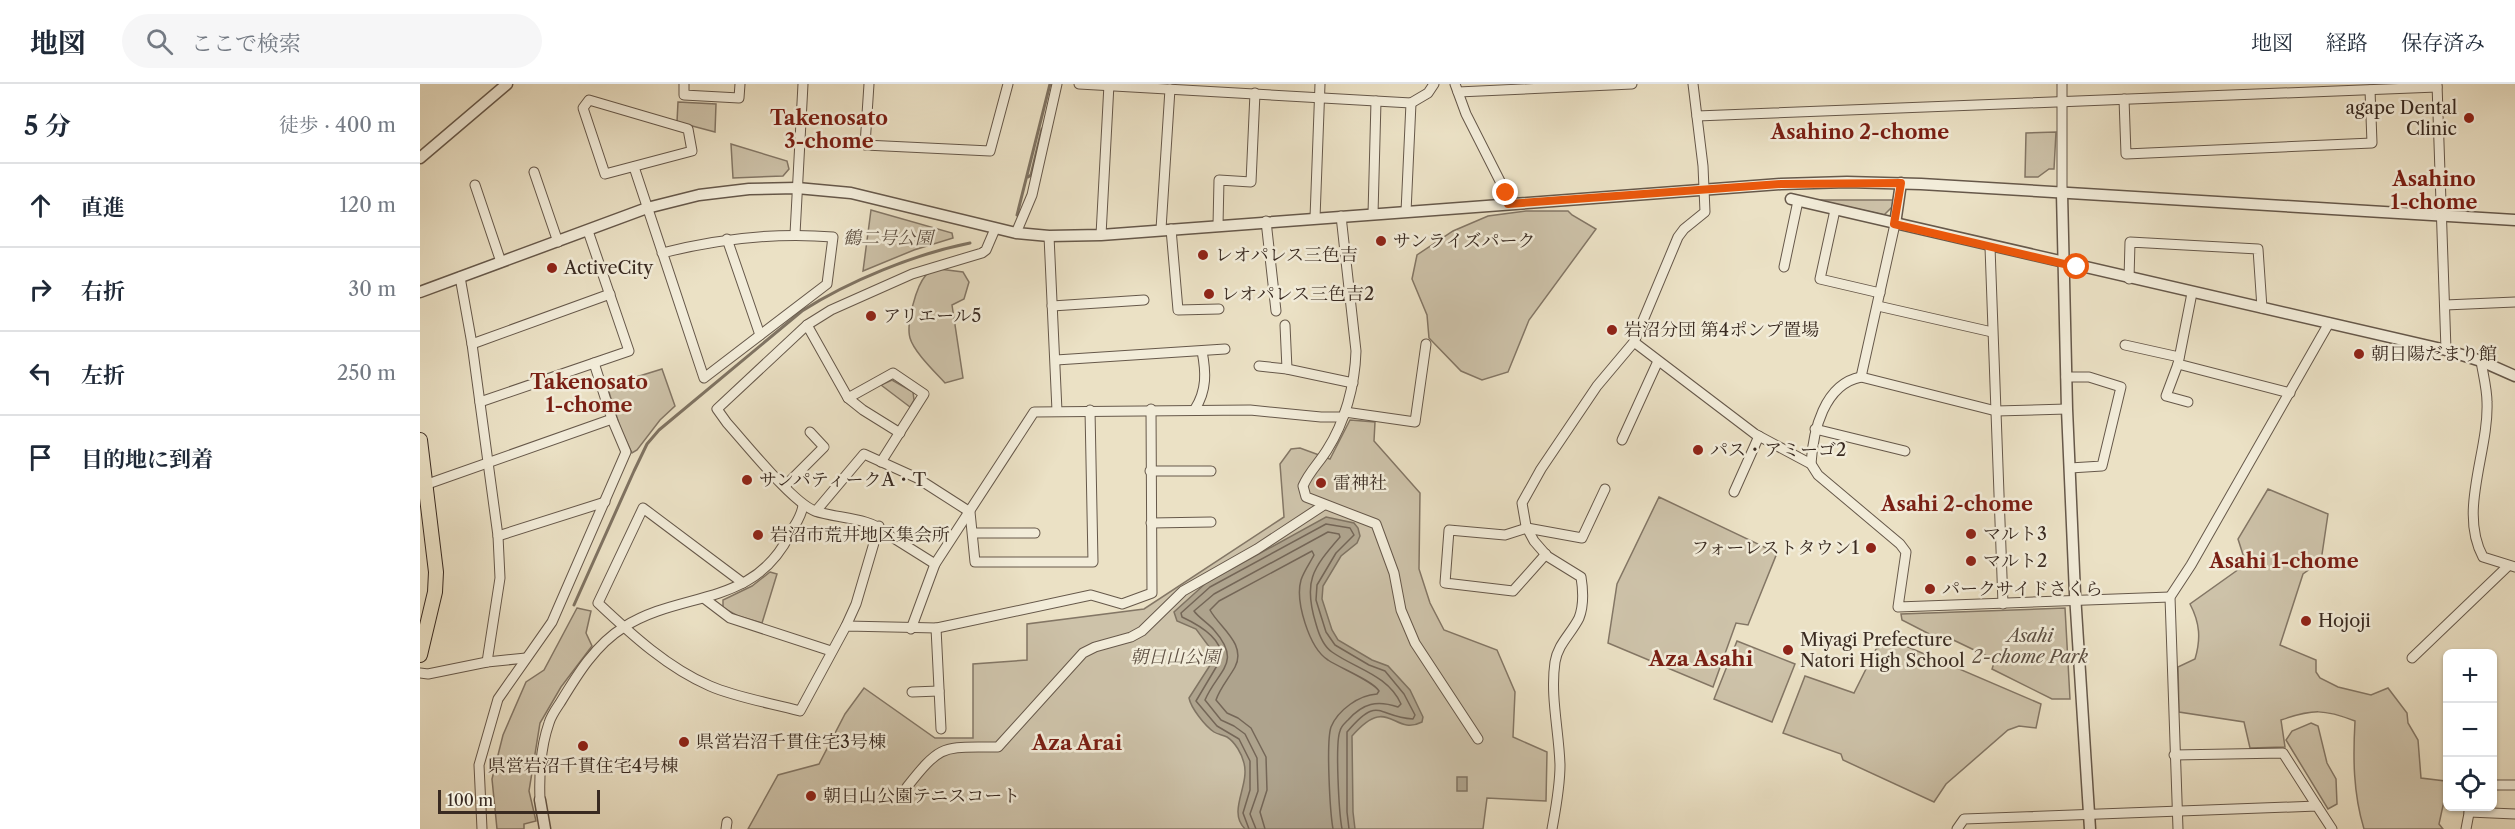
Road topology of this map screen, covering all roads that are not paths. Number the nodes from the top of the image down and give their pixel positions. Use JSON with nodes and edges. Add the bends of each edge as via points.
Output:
{"nodes":[{"id":1,"x":507,"y":84,"type":"edge"},
{"id":2,"x":684,"y":84,"type":"edge"},
{"id":3,"x":740,"y":84,"type":"edge"},
{"id":4,"x":803,"y":84,"type":"edge"},
{"id":5,"x":869,"y":84,"type":"edge"},
{"id":6,"x":1008,"y":84,"type":"edge"},
{"id":7,"x":1057,"y":84,"type":"edge"},
{"id":8,"x":1079,"y":84,"type":"edge"},
{"id":9,"x":1320,"y":84,"type":"edge"},
{"id":10,"x":1434,"y":84,"type":"edge"},
{"id":11,"x":1632,"y":84,"type":"edge"},
{"id":12,"x":1693,"y":84,"type":"edge"},
{"id":13,"x":2062,"y":84,"type":"edge"},
{"id":14,"x":1109,"y":85,"type":"edge"},
{"id":15,"x":2437,"y":86,"type":"edge"},
{"id":16,"x":1457,"y":88,"type":"edge"},
{"id":17,"x":1170,"y":89,"type":"junction"},
{"id":18,"x":1259,"y":90,"type":"edge"},
{"id":19,"x":2370,"y":90,"type":"junction"},
{"id":20,"x":1320,"y":97,"type":"junction"},
{"id":21,"x":2124,"y":99,"type":"junction"},
{"id":22,"x":1376,"y":101,"type":"junction"},
{"id":23,"x":2061,"y":101,"type":"junction"},
{"id":24,"x":1411,"y":103,"type":"junction"},
{"id":25,"x":1697,"y":116,"type":"junction"},
{"id":26,"x":420,"y":158,"type":"edge"},
{"id":27,"x":634,"y":167,"type":"junction"},
{"id":28,"x":534,"y":172,"type":"dead end"},
{"id":29,"x":1901,"y":183,"type":"junction"},
{"id":30,"x":475,"y":185,"type":"dead end"},
{"id":31,"x":797,"y":188,"type":"junction"},
{"id":32,"x":1705,"y":190,"type":"junction"},
{"id":33,"x":2062,"y":194,"type":"junction"},
{"id":34,"x":1794,"y":200,"type":"joint"},
{"id":35,"x":1508,"y":204,"type":"junction"},
{"id":36,"x":647,"y":208,"type":"junction"},
{"id":37,"x":1835,"y":210,"type":"junction"},
{"id":38,"x":1406,"y":212,"type":"junction"},
{"id":39,"x":1373,"y":214,"type":"junction"},
{"id":40,"x":1341,"y":216,"type":"junction"},
{"id":41,"x":2442,"y":216,"type":"junction"},
{"id":42,"x":1315,"y":218,"type":"junction"},
{"id":43,"x":2515,"y":220,"type":"edge"},
{"id":44,"x":1266,"y":221,"type":"junction"},
{"id":45,"x":1894,"y":224,"type":"junction"},
{"id":46,"x":1218,"y":225,"type":"junction"},
{"id":47,"x":996,"y":229,"type":"junction"},
{"id":48,"x":1166,"y":229,"type":"junction"},
{"id":49,"x":588,"y":231,"type":"junction"},
{"id":50,"x":1016,"y":233,"type":"junction"},
{"id":51,"x":795,"y":234,"type":"junction"},
{"id":52,"x":1101,"y":235,"type":"junction"},
{"id":53,"x":1049,"y":236,"type":"junction"},
{"id":54,"x":727,"y":240,"type":"junction"},
{"id":55,"x":558,"y":242,"type":"junction"},
{"id":56,"x":1990,"y":247,"type":"junction"},
{"id":57,"x":662,"y":253,"type":"junction"},
{"id":58,"x":501,"y":262,"type":"junction"},
{"id":59,"x":2064,"y":264,"type":"junction"},
{"id":60,"x":1784,"y":267,"type":"dead end"},
{"id":61,"x":460,"y":277,"type":"junction"},
{"id":62,"x":2129,"y":279,"type":"junction"},
{"id":63,"x":420,"y":292,"type":"edge"},
{"id":64,"x":1881,"y":293,"type":"junction"},
{"id":65,"x":2192,"y":293,"type":"junction"},
{"id":66,"x":610,"y":294,"type":"junction"},
{"id":67,"x":1144,"y":300,"type":"dead end"},
{"id":68,"x":2515,"y":302,"type":"edge"},
{"id":69,"x":2445,"y":305,"type":"junction"},
{"id":70,"x":1052,"y":306,"type":"junction"},
{"id":71,"x":1878,"y":306,"type":"junction"},
{"id":72,"x":2262,"y":308,"type":"junction"},
{"id":73,"x":1219,"y":309,"type":"dead end"},
{"id":74,"x":1276,"y":311,"type":"dead end"},
{"id":75,"x":2329,"y":324,"type":"junction"},
{"id":76,"x":807,"y":325,"type":"junction"},
{"id":77,"x":1285,"y":325,"type":"dead end"},
{"id":78,"x":1992,"y":332,"type":"junction"},
{"id":79,"x":759,"y":335,"type":"junction"},
{"id":80,"x":1634,"y":342,"type":"junction"},
{"id":81,"x":472,"y":344,"type":"junction"},
{"id":82,"x":1426,"y":345,"type":"dead end"},
{"id":83,"x":2125,"y":345,"type":"dead end"},
{"id":84,"x":1225,"y":349,"type":"dead end"},
{"id":85,"x":2446,"y":350,"type":"junction"},
{"id":86,"x":1202,"y":351,"type":"junction"},
{"id":87,"x":1056,"y":360,"type":"junction"},
{"id":88,"x":2178,"y":360,"type":"junction"},
{"id":89,"x":2481,"y":361,"type":"junction"},
{"id":90,"x":1658,"y":362,"type":"junction"},
{"id":91,"x":594,"y":363,"type":"junction"},
{"id":92,"x":1259,"y":366,"type":"dead end"},
{"id":93,"x":1287,"y":369,"type":"junction"},
{"id":94,"x":2515,"y":376,"type":"edge"},
{"id":95,"x":1861,"y":377,"type":"junction"},
{"id":96,"x":2066,"y":377,"type":"junction"},
{"id":97,"x":1353,"y":383,"type":"junction"},
{"id":98,"x":2290,"y":393,"type":"junction"},
{"id":99,"x":848,"y":398,"type":"junction"},
{"id":100,"x":480,"y":402,"type":"junction"},
{"id":101,"x":2188,"y":402,"type":"dead end"},
{"id":102,"x":1151,"y":409,"type":"junction"},
{"id":103,"x":1196,"y":409,"type":"junction"},
{"id":104,"x":2067,"y":409,"type":"junction"},
{"id":105,"x":1090,"y":410,"type":"junction"},
{"id":106,"x":1057,"y":411,"type":"junction"},
{"id":107,"x":1996,"y":411,"type":"junction"},
{"id":108,"x":1344,"y":414,"type":"junction"},
{"id":109,"x":612,"y":419,"type":"junction"},
{"id":110,"x":1815,"y":429,"type":"junction"},
{"id":111,"x":810,"y":432,"type":"dead end"},
{"id":112,"x":900,"y":433,"type":"junction"},
{"id":113,"x":1759,"y":436,"type":"junction"},
{"id":114,"x":420,"y":440,"type":"edge"},
{"id":115,"x":1622,"y":440,"type":"dead end"},
{"id":116,"x":1905,"y":451,"type":"dead end"},
{"id":117,"x":881,"y":462,"type":"junction"},
{"id":118,"x":488,"y":463,"type":"junction"},
{"id":119,"x":1811,"y":464,"type":"junction"},
{"id":120,"x":2070,"y":468,"type":"junction"},
{"id":121,"x":1150,"y":471,"type":"junction"},
{"id":122,"x":1210,"y":471,"type":"dead end"},
{"id":123,"x":423,"y":486,"type":"edge"},
{"id":124,"x":785,"y":486,"type":"junction"},
{"id":125,"x":1605,"y":489,"type":"dead end"},
{"id":126,"x":1734,"y":492,"type":"dead end"},
{"id":127,"x":605,"y":502,"type":"junction"},
{"id":128,"x":803,"y":505,"type":"junction"},
{"id":129,"x":1324,"y":505,"type":"junction"},
{"id":130,"x":816,"y":511,"type":"junction"},
{"id":131,"x":970,"y":512,"type":"junction"},
{"id":132,"x":1211,"y":522,"type":"dead end"},
{"id":133,"x":1151,"y":523,"type":"junction"},
{"id":134,"x":879,"y":526,"type":"junction"},
{"id":135,"x":1527,"y":528,"type":"junction"},
{"id":136,"x":973,"y":533,"type":"junction"},
{"id":137,"x":1035,"y":533,"type":"dead end"},
{"id":138,"x":498,"y":536,"type":"junction"},
{"id":139,"x":1546,"y":554,"type":"junction"},
{"id":140,"x":935,"y":564,"type":"junction"},
{"id":141,"x":2511,"y":567,"type":"edge"},
{"id":142,"x":743,"y":583,"type":"junction"},
{"id":143,"x":2170,"y":597,"type":"junction"},
{"id":144,"x":705,"y":599,"type":"junction"},
{"id":145,"x":2076,"y":601,"type":"junction"},
{"id":146,"x":2003,"y":604,"type":"junction"},
{"id":147,"x":846,"y":626,"type":"junction"},
{"id":148,"x":624,"y":627,"type":"junction"},
{"id":149,"x":936,"y":628,"type":"junction"},
{"id":150,"x":911,"y":629,"type":"junction"},
{"id":151,"x":831,"y":651,"type":"junction"},
{"id":152,"x":420,"y":655,"type":"edge"},
{"id":153,"x":526,"y":658,"type":"junction"},
{"id":154,"x":2412,"y":658,"type":"dead end"},
{"id":155,"x":487,"y":662,"type":"junction"},
{"id":156,"x":420,"y":673,"type":"edge"},
{"id":157,"x":912,"y":692,"type":"dead end"},
{"id":158,"x":939,"y":692,"type":"junction"},
{"id":159,"x":941,"y":729,"type":"dead end"},
{"id":160,"x":1479,"y":740,"type":"dead end"},
{"id":161,"x":2174,"y":755,"type":"junction"},
{"id":162,"x":2497,"y":784,"type":"edge"},
{"id":163,"x":2515,"y":785,"type":"edge"},
{"id":164,"x":907,"y":787,"type":"dead end"},
{"id":165,"x":540,"y":800,"type":"joint"},
{"id":166,"x":2317,"y":806,"type":"junction"},
{"id":167,"x":2177,"y":811,"type":"junction"},
{"id":168,"x":2469,"y":811,"type":"edge"},
{"id":169,"x":2487,"y":811,"type":"edge"},
{"id":170,"x":2515,"y":814,"type":"edge"},
{"id":171,"x":2090,"y":815,"type":"junction"},
{"id":172,"x":2003,"y":818,"type":"junction"},
{"id":173,"x":482,"y":829,"type":"edge"},
{"id":174,"x":545,"y":829,"type":"edge"},
{"id":175,"x":1552,"y":829,"type":"edge"},
{"id":176,"x":1957,"y":829,"type":"edge"},
{"id":177,"x":2004,"y":829,"type":"edge"},
{"id":178,"x":2090,"y":829,"type":"edge"},
{"id":179,"x":2178,"y":829,"type":"edge"},
{"id":180,"x":2332,"y":829,"type":"edge"},
{"id":181,"x":2466,"y":829,"type":"edge"}],
"edges":[{"from":1,"to":26,"type":"street"},
{"from":2,"to":3,"type":"street","via":[[684,95],[739,98]]},
{"from":4,"to":31,"type":"street"},
{"from":5,"to":6,"type":"street","via":[[866,145],[990,151]]},
{"from":7,"to":50,"type":"street","via":[[1032,195]]},
{"from":8,"to":14,"type":"street"},
{"from":9,"to":20,"type":"street"},
{"from":10,"to":24,"type":"street","via":[[1428,93]]},
{"from":11,"to":16,"type":"street"},
{"from":12,"to":25,"type":"street"},
{"from":13,"to":23,"type":"street"},
{"from":14,"to":17,"type":"street"},
{"from":14,"to":52,"type":"street"},
{"from":15,"to":19,"type":"street"},
{"from":15,"to":41,"type":"street"},
{"from":16,"to":35,"type":"street"},
{"from":17,"to":18,"type":"street"},
{"from":17,"to":48,"type":"street"},
{"from":18,"to":20,"type":"street"},
{"from":18,"to":46,"type":"street","via":[[1251,182],[1219,180]]},
{"from":19,"to":21,"type":"street"},
{"from":19,"to":21,"type":"street","via":[[2372,143],[2126,154]]},
{"from":20,"to":22,"type":"street"},
{"from":20,"to":42,"type":"street"},
{"from":21,"to":23,"type":"street"},
{"from":22,"to":24,"type":"street"},
{"from":22,"to":39,"type":"street"},
{"from":23,"to":25,"type":"street"},
{"from":23,"to":33,"type":"street"},
{"from":24,"to":38,"type":"street"},
{"from":25,"to":32,"type":"street"},
{"from":27,"to":27,"type":"street","via":[[605,174],[583,108],[589,100],[687,129],[692,151]]},
{"from":27,"to":36,"type":"street"},
{"from":28,"to":55,"type":"street"},
{"from":29,"to":32,"type":"street","via":[[1815,182]]},
{"from":29,"to":33,"type":"street"},
{"from":29,"to":45,"type":"street"},
{"from":30,"to":58,"type":"street"},
{"from":31,"to":36,"type":"street","via":[[717,193]]},
{"from":31,"to":47,"type":"street","via":[[852,193]]},
{"from":31,"to":51,"type":"street"},
{"from":32,"to":35,"type":"street"},
{"from":32,"to":80,"type":"street","via":[[1705,212],[1678,237]]},
{"from":33,"to":41,"type":"street"},
{"from":33,"to":59,"type":"street"},
{"from":34,"to":37,"type":"street"},
{"from":34,"to":60,"type":"street"},
{"from":35,"to":38,"type":"street"},
{"from":36,"to":49,"type":"street"},
{"from":36,"to":57,"type":"street"},
{"from":37,"to":45,"type":"street"},
{"from":37,"to":64,"type":"street","via":[[1820,279]]},
{"from":38,"to":39,"type":"street"},
{"from":39,"to":40,"type":"street"},
{"from":40,"to":42,"type":"street"},
{"from":40,"to":97,"type":"street","via":[[1356,351]]},
{"from":41,"to":43,"type":"street"},
{"from":41,"to":69,"type":"street"},
{"from":42,"to":44,"type":"street"},
{"from":44,"to":46,"type":"street"},
{"from":44,"to":74,"type":"street"},
{"from":45,"to":56,"type":"street"},
{"from":45,"to":64,"type":"street"},
{"from":46,"to":48,"type":"street"},
{"from":47,"to":50,"type":"street"},
{"from":47,"to":76,"type":"street","via":[[982,253],[912,274],[831,310]]},
{"from":48,"to":52,"type":"street"},
{"from":48,"to":73,"type":"street","via":[[1178,310]]},
{"from":49,"to":55,"type":"street"},
{"from":49,"to":66,"type":"street"},
{"from":50,"to":53,"type":"street"},
{"from":51,"to":54,"type":"street"},
{"from":51,"to":79,"type":"street","via":[[833,237],[827,284]]},
{"from":52,"to":53,"type":"street"},
{"from":53,"to":70,"type":"street"},
{"from":54,"to":57,"type":"street"},
{"from":54,"to":79,"type":"street"},
{"from":55,"to":58,"type":"street"},
{"from":56,"to":59,"type":"street"},
{"from":56,"to":78,"type":"street"},
{"from":57,"to":79,"type":"street","via":[[704,378]]},
{"from":58,"to":61,"type":"street"},
{"from":59,"to":62,"type":"street"},
{"from":59,"to":96,"type":"street"},
{"from":61,"to":63,"type":"street"},
{"from":61,"to":81,"type":"street"},
{"from":62,"to":65,"type":"street"},
{"from":62,"to":72,"type":"street","via":[[2130,242],[2258,249]]},
{"from":64,"to":71,"type":"street"},
{"from":65,"to":72,"type":"street"},
{"from":65,"to":88,"type":"street"},
{"from":66,"to":81,"type":"street"},
{"from":66,"to":91,"type":"street","via":[[629,351]]},
{"from":67,"to":70,"type":"street"},
{"from":68,"to":69,"type":"street"},
{"from":69,"to":85,"type":"street"},
{"from":70,"to":87,"type":"street"},
{"from":71,"to":78,"type":"street"},
{"from":71,"to":95,"type":"street"},
{"from":72,"to":75,"type":"street"},
{"from":75,"to":85,"type":"street"},
{"from":75,"to":98,"type":"street"},
{"from":76,"to":99,"type":"street"},
{"from":76,"to":124,"type":"street","via":[[717,409]]},
{"from":77,"to":93,"type":"street"},
{"from":78,"to":107,"type":"street"},
{"from":80,"to":90,"type":"street"},
{"from":80,"to":135,"type":"street","via":[[1597,386],[1522,502]]},
{"from":81,"to":100,"type":"street"},
{"from":82,"to":108,"type":"street","via":[[1415,422]]},
{"from":83,"to":88,"type":"street"},
{"from":84,"to":86,"type":"street"},
{"from":85,"to":89,"type":"street"},
{"from":86,"to":87,"type":"street"},
{"from":86,"to":103,"type":"street","via":[[1206,379]]},
{"from":87,"to":106,"type":"street"},
{"from":88,"to":98,"type":"street"},
{"from":88,"to":101,"type":"street","via":[[2166,396]]},
{"from":89,"to":94,"type":"street"},
{"from":89,"to":141,"type":"street","via":[[2487,403],[2476,494],[2475,542],[2483,557]]},
{"from":90,"to":113,"type":"street"},
{"from":90,"to":115,"type":"street"},
{"from":91,"to":100,"type":"street"},
{"from":91,"to":109,"type":"street"},
{"from":92,"to":93,"type":"street"},
{"from":93,"to":97,"type":"street"},
{"from":95,"to":107,"type":"street"},
{"from":95,"to":110,"type":"street","via":[[1848,379],[1836,391]]},
{"from":96,"to":104,"type":"street"},
{"from":96,"to":120,"type":"street","via":[[2089,377],[2121,387],[2102,466]]},
{"from":97,"to":108,"type":"street"},
{"from":98,"to":143,"type":"street"},
{"from":99,"to":112,"type":"street"},
{"from":99,"to":112,"type":"street","via":[[893,372],[924,394]]},
{"from":100,"to":118,"type":"street"},
{"from":102,"to":103,"type":"street"},
{"from":102,"to":105,"type":"street"},
{"from":102,"to":121,"type":"street"},
{"from":103,"to":108,"type":"street","via":[[1321,417]]},
{"from":104,"to":107,"type":"street"},
{"from":104,"to":120,"type":"street"},
{"from":105,"to":106,"type":"street"},
{"from":105,"to":136,"type":"street","via":[[1093,562],[975,562]]},
{"from":106,"to":131,"type":"street","via":[[1034,412]]},
{"from":107,"to":146,"type":"street"},
{"from":108,"to":129,"type":"street","via":[[1327,450],[1303,486],[1306,497]]},
{"from":109,"to":118,"type":"street"},
{"from":109,"to":127,"type":"street","via":[[626,452]]},
{"from":110,"to":116,"type":"street"},
{"from":110,"to":119,"type":"street"},
{"from":111,"to":124,"type":"street","via":[[824,447]]},
{"from":112,"to":117,"type":"street"},
{"from":113,"to":119,"type":"street"},
{"from":113,"to":126,"type":"street"},
{"from":114,"to":123,"type":"main road"},
{"from":117,"to":130,"type":"street","via":[[864,454]]},
{"from":117,"to":131,"type":"street","via":[[917,478]]},
{"from":118,"to":123,"type":"street"},
{"from":118,"to":138,"type":"street"},
{"from":119,"to":146,"type":"street","via":[[1818,475],[1906,552],[1899,607]]},
{"from":120,"to":145,"type":"street"},
{"from":121,"to":122,"type":"street"},
{"from":121,"to":133,"type":"street"},
{"from":123,"to":152,"type":"main road","via":[[436,572]]},
{"from":124,"to":128,"type":"street"},
{"from":125,"to":135,"type":"street","via":[[1582,538]]},
{"from":127,"to":138,"type":"street"},
{"from":127,"to":153,"type":"street","via":[[552,622]]},
{"from":128,"to":130,"type":"street"},
{"from":128,"to":142,"type":"street","via":[[785,544]]},
{"from":129,"to":160,"type":"street","via":[[1376,524],[1394,573],[1401,610],[1415,643]]},
{"from":129,"to":164,"type":"street","via":[[1183,591],[1142,631],[1083,653],[998,747],[957,746],[938,752]]},
{"from":130,"to":134,"type":"street"},
{"from":131,"to":136,"type":"street"},
{"from":131,"to":140,"type":"street"},
{"from":132,"to":133,"type":"street"},
{"from":133,"to":149,"type":"street","via":[[1152,593],[1122,604],[1091,595]]},
{"from":134,"to":140,"type":"street"},
{"from":134,"to":147,"type":"street"},
{"from":135,"to":139,"type":"street"},
{"from":135,"to":139,"type":"street","via":[[1505,535],[1449,530],[1445,582],[1513,591]]},
{"from":136,"to":137,"type":"street"},
{"from":138,"to":155,"type":"street","via":[[500,578]]},
{"from":139,"to":175,"type":"street","via":[[1581,577],[1583,591],[1580,616],[1559,647],[1555,663],[1560,764]]},
{"from":140,"to":150,"type":"street"},
{"from":141,"to":154,"type":"street"},
{"from":142,"to":144,"type":"street"},
{"from":142,"to":148,"type":"street","via":[[643,508],[598,603]]},
{"from":143,"to":145,"type":"street"},
{"from":143,"to":161,"type":"street"},
{"from":144,"to":148,"type":"street","via":[[670,606]]},
{"from":144,"to":151,"type":"street","via":[[730,618]]},
{"from":145,"to":146,"type":"street"},
{"from":145,"to":171,"type":"street"},
{"from":147,"to":150,"type":"street"},
{"from":147,"to":151,"type":"street"},
{"from":148,"to":151,"type":"street","via":[[680,672],[712,687],[800,711]]},
{"from":148,"to":165,"type":"street","via":[[581,667],[549,722],[539,779]]},
{"from":149,"to":150,"type":"street"},
{"from":149,"to":158,"type":"street"},
{"from":153,"to":155,"type":"street"},
{"from":153,"to":173,"type":"street","via":[[498,699],[485,738],[479,765]]},
{"from":155,"to":156,"type":"street"},
{"from":157,"to":158,"type":"street"},
{"from":158,"to":159,"type":"street"},
{"from":161,"to":166,"type":"street","via":[[2283,753]]},
{"from":161,"to":167,"type":"street"},
{"from":162,"to":163,"type":"street"},
{"from":165,"to":174,"type":"street"},
{"from":166,"to":167,"type":"street"},
{"from":166,"to":180,"type":"street"},
{"from":167,"to":171,"type":"street"},
{"from":167,"to":179,"type":"street"},
{"from":168,"to":181,"type":"street"},
{"from":169,"to":170,"type":"street"},
{"from":171,"to":172,"type":"street"},
{"from":171,"to":178,"type":"street"},
{"from":172,"to":176,"type":"street","via":[[1964,819]]},
{"from":172,"to":177,"type":"street"}]}
